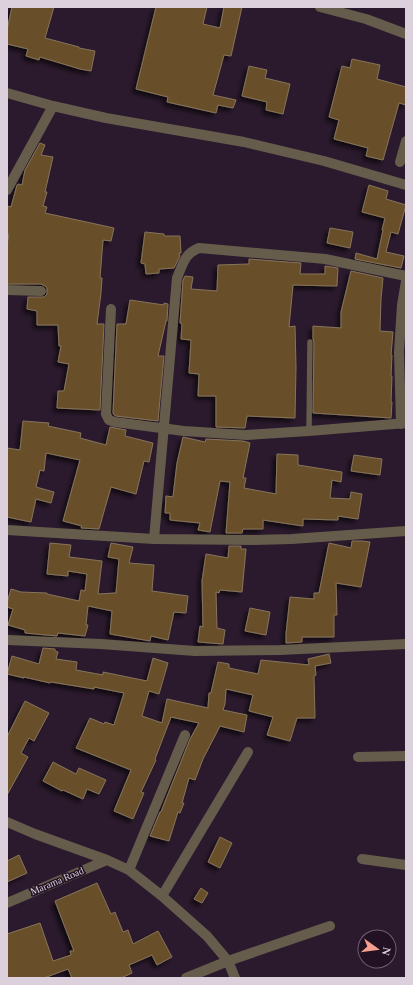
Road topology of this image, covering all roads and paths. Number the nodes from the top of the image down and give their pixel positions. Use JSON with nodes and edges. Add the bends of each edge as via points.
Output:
{"nodes":[{"id":1,"x":320,"y":7,"type":"edge"},
{"id":2,"x":406,"y":34,"type":"edge"},
{"id":3,"x":7,"y":93,"type":"edge"},
{"id":4,"x":53,"y":106,"type":"junction"},
{"id":5,"x":406,"y":141,"type":"edge"},
{"id":6,"x":400,"y":162,"type":"dead end"},
{"id":7,"x":406,"y":185,"type":"edge"},
{"id":8,"x":7,"y":190,"type":"edge"},
{"id":9,"x":406,"y":276,"type":"edge"},
{"id":10,"x":406,"y":281,"type":"edge"},
{"id":11,"x":7,"y":290,"type":"edge"},
{"id":12,"x":41,"y":291,"type":"dead end"},
{"id":13,"x":112,"y":310,"type":"dead end"},
{"id":14,"x":310,"y":342,"type":"dead end"},
{"id":15,"x":403,"y":424,"type":"edge"},
{"id":16,"x":164,"y":428,"type":"junction"},
{"id":17,"x":309,"y":431,"type":"junction"},
{"id":18,"x":7,"y":530,"type":"edge"},
{"id":19,"x":406,"y":531,"type":"edge"},
{"id":20,"x":154,"y":539,"type":"junction"},
{"id":21,"x":8,"y":640,"type":"dead end"},
{"id":22,"x":406,"y":644,"type":"edge"},
{"id":23,"x":185,"y":735,"type":"dead end"},
{"id":24,"x":248,"y":752,"type":"dead end"},
{"id":25,"x":406,"y":756,"type":"edge"},
{"id":26,"x":358,"y":757,"type":"dead end"},
{"id":27,"x":7,"y":822,"type":"edge"},
{"id":28,"x":362,"y":859,"type":"dead end"},
{"id":29,"x":107,"y":860,"type":"junction"},
{"id":30,"x":406,"y":865,"type":"edge"},
{"id":31,"x":129,"y":870,"type":"junction"},
{"id":32,"x":162,"y":896,"type":"junction"},
{"id":33,"x":7,"y":903,"type":"edge"},
{"id":34,"x":330,"y":926,"type":"dead end"},
{"id":35,"x":228,"y":961,"type":"junction"},
{"id":36,"x":186,"y":978,"type":"edge"},
{"id":37,"x":235,"y":978,"type":"edge"}],
"edges":[{"from":1,"to":2,"type":"street"},
{"from":3,"to":4,"type":"street"},
{"from":4,"to":7,"type":"street","via":[[244,142],[324,161]]},
{"from":4,"to":8,"type":"street"},
{"from":5,"to":6,"type":"street"},
{"from":9,"to":16,"type":"street","via":[[325,259],[199,248],[192,251],[186,257],[178,278]]},
{"from":10,"to":15,"type":"street","via":[[399,352]]},
{"from":11,"to":12,"type":"street"},
{"from":13,"to":16,"type":"street","via":[[106,414],[109,420],[114,422]]},
{"from":14,"to":17,"type":"lane"},
{"from":15,"to":17,"type":"street"},
{"from":16,"to":17,"type":"street","via":[[246,435]]},
{"from":16,"to":20,"type":"street"},
{"from":18,"to":20,"type":"street"},
{"from":19,"to":20,"type":"street","via":[[292,539]]},
{"from":21,"to":22,"type":"street","via":[[195,651]]},
{"from":23,"to":31,"type":"street"},
{"from":24,"to":32,"type":"street"},
{"from":25,"to":26,"type":"street"},
{"from":27,"to":29,"type":"street"},
{"from":28,"to":30,"type":"street"},
{"from":29,"to":31,"type":"street"},
{"from":29,"to":33,"type":"street","name":"Marama Road"},
{"from":31,"to":32,"type":"street"},
{"from":32,"to":35,"type":"street","via":[[207,936]]},
{"from":34,"to":35,"type":"street"},
{"from":35,"to":36,"type":"street"},
{"from":35,"to":37,"type":"street"}]}
